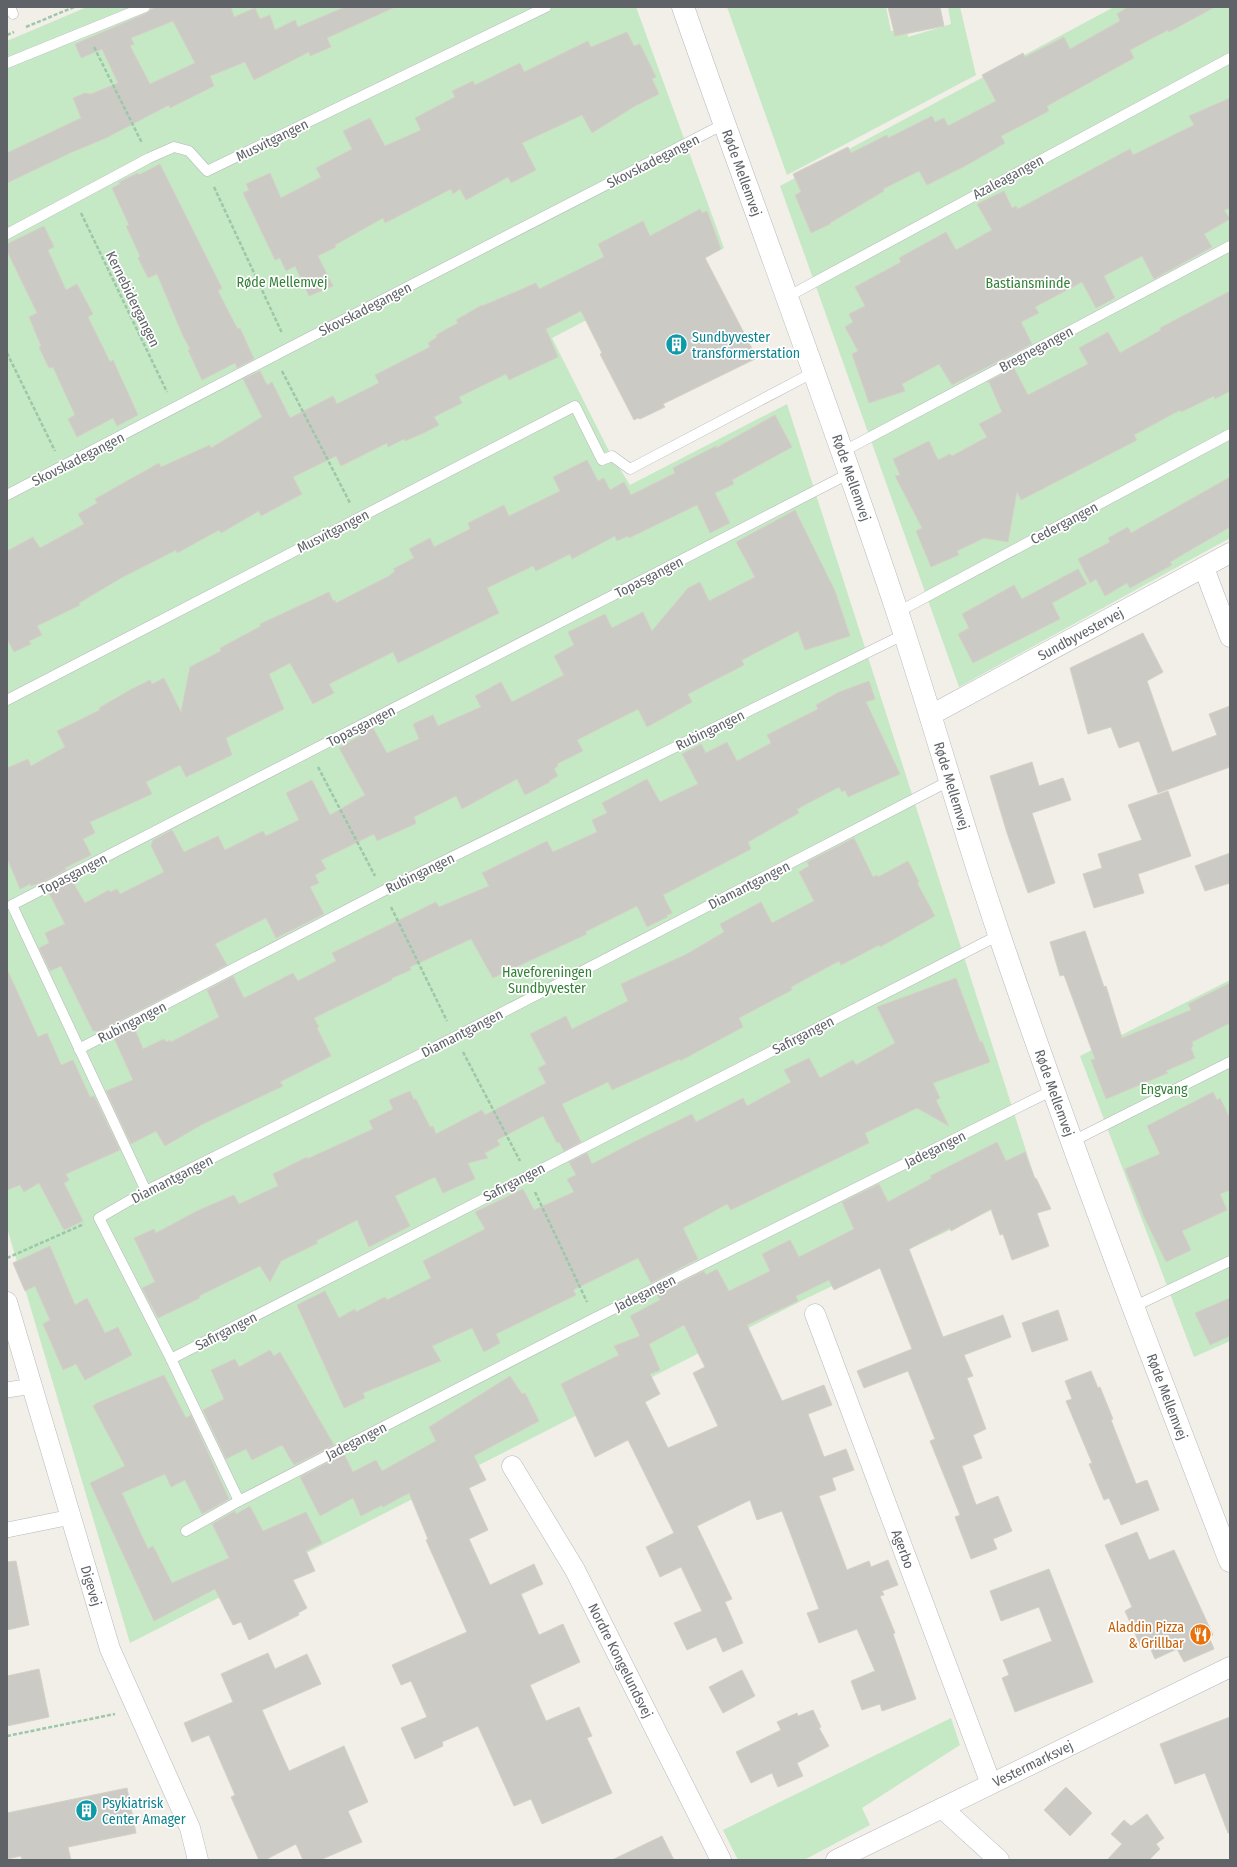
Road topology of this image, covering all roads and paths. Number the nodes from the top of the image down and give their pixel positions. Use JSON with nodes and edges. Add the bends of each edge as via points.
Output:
{"nodes":[{"id":1,"x":74,"y":7,"type":"edge"},
{"id":2,"x":145,"y":7,"type":"edge"},
{"id":3,"x":546,"y":7,"type":"edge"},
{"id":4,"x":683,"y":7,"type":"edge"},
{"id":5,"x":25,"y":27,"type":"dead end"},
{"id":6,"x":18,"y":30,"type":"dead end"},
{"id":7,"x":86,"y":31,"type":"junction"},
{"id":8,"x":7,"y":35,"type":"edge"},
{"id":9,"x":1230,"y":58,"type":"edge"},
{"id":10,"x":7,"y":63,"type":"edge"},
{"id":11,"x":724,"y":124,"type":"junction"},
{"id":12,"x":149,"y":158,"type":"junction"},
{"id":13,"x":207,"y":171,"type":"junction"},
{"id":14,"x":74,"y":198,"type":"junction"},
{"id":15,"x":7,"y":234,"type":"edge"},
{"id":16,"x":1230,"y":246,"type":"edge"},
{"id":17,"x":787,"y":297,"type":"junction"},
{"id":18,"x":289,"y":348,"type":"junction"},
{"id":19,"x":7,"y":353,"type":"edge"},
{"id":20,"x":274,"y":356,"type":"junction"},
{"id":21,"x":814,"y":372,"type":"junction"},
{"id":22,"x":175,"y":408,"type":"junction"},
{"id":23,"x":1230,"y":434,"type":"edge"},
{"id":24,"x":842,"y":452,"type":"junction"},
{"id":25,"x":62,"y":467,"type":"junction"},
{"id":26,"x":850,"y":473,"type":"junction"},
{"id":27,"x":7,"y":495,"type":"edge"},
{"id":28,"x":358,"y":518,"type":"junction"},
{"id":29,"x":1230,"y":553,"type":"edge"},
{"id":30,"x":1204,"y":568,"type":"junction"},
{"id":31,"x":898,"y":612,"type":"junction"},
{"id":32,"x":905,"y":634,"type":"junction"},
{"id":33,"x":1230,"y":637,"type":"edge"},
{"id":34,"x":7,"y":700,"type":"edge"},
{"id":35,"x":931,"y":715,"type":"junction"},
{"id":36,"x":951,"y":780,"type":"junction"},
{"id":37,"x":999,"y":935,"type":"junction"},
{"id":38,"x":79,"y":1049,"type":"junction"},
{"id":39,"x":1230,"y":1062,"type":"edge"},
{"id":40,"x":1053,"y":1090,"type":"junction"},
{"id":41,"x":1073,"y":1141,"type":"junction"},
{"id":42,"x":146,"y":1191,"type":"junction"},
{"id":43,"x":99,"y":1218,"type":"junction"},
{"id":44,"x":7,"y":1258,"type":"edge"},
{"id":45,"x":1230,"y":1261,"type":"edge"},
{"id":46,"x":7,"y":1302,"type":"edge"},
{"id":47,"x":1133,"y":1308,"type":"junction"},
{"id":48,"x":815,"y":1314,"type":"dead end"},
{"id":49,"x":171,"y":1359,"type":"junction"},
{"id":50,"x":32,"y":1386,"type":"junction"},
{"id":51,"x":7,"y":1390,"type":"edge"},
{"id":52,"x":512,"y":1466,"type":"dead end"},
{"id":53,"x":239,"y":1501,"type":"junction"},
{"id":54,"x":71,"y":1517,"type":"junction"},
{"id":55,"x":7,"y":1530,"type":"edge"},
{"id":56,"x":186,"y":1531,"type":"dead end"},
{"id":57,"x":1230,"y":1561,"type":"edge"},
{"id":58,"x":1230,"y":1667,"type":"edge"},
{"id":59,"x":137,"y":1709,"type":"junction"},
{"id":60,"x":7,"y":1736,"type":"edge"},
{"id":61,"x":991,"y":1784,"type":"junction"},
{"id":62,"x":942,"y":1808,"type":"junction"},
{"id":63,"x":198,"y":1860,"type":"edge"},
{"id":64,"x":720,"y":1860,"type":"edge"},
{"id":65,"x":836,"y":1860,"type":"edge"},
{"id":66,"x":999,"y":1860,"type":"edge"}],
"edges":[{"from":1,"to":5,"type":"path"},
{"from":2,"to":7,"type":"lane"},
{"from":3,"to":13,"type":"lane","name":"Musvitgangen"},
{"from":4,"to":11,"type":"street","name":"Røde Mellemvej"},
{"from":6,"to":8,"type":"path"},
{"from":7,"to":10,"type":"lane"},
{"from":7,"to":12,"type":"path"},
{"from":9,"to":17,"type":"lane","name":"Azaleagangen"},
{"from":11,"to":17,"type":"street","name":"Røde Mellemvej"},
{"from":11,"to":18,"type":"lane","name":"Skovskadegangen"},
{"from":12,"to":13,"type":"lane","via":[[174,147],[189,151]]},
{"from":12,"to":14,"type":"lane"},
{"from":13,"to":18,"type":"path"},
{"from":14,"to":15,"type":"lane"},
{"from":14,"to":22,"type":"path","name":"Kernebidergangen"},
{"from":16,"to":24,"type":"lane","name":"Bregnegangen"},
{"from":17,"to":21,"type":"street","name":"Røde Mellemvej"},
{"from":18,"to":20,"type":"lane","name":"Skovskadegangen"},
{"from":19,"to":25,"type":"path"},
{"from":20,"to":22,"type":"lane","name":"Skovskadegangen"},
{"from":20,"to":28,"type":"path"},
{"from":21,"to":24,"type":"street","name":"Røde Mellemvej"},
{"from":21,"to":28,"type":"lane","name":"Musvitgangen","via":[[630,469],[612,456],[602,460],[575,406]]},
{"from":22,"to":25,"type":"lane","name":"Skovskadegangen"},
{"from":23,"to":31,"type":"lane","name":"Cedergangen"},
{"from":24,"to":26,"type":"street","name":"Røde Mellemvej"},
{"from":25,"to":27,"type":"lane","name":"Skovskadegangen"},
{"from":26,"to":31,"type":"street","name":"Røde Mellemvej"},
{"from":26,"to":38,"type":"lane","name":"Topasgangen","via":[[12,905]]},
{"from":28,"to":34,"type":"lane","name":"Musvitgangen"},
{"from":29,"to":30,"type":"street","name":"Sundbyvestervej"},
{"from":30,"to":33,"type":"street"},
{"from":30,"to":35,"type":"street","name":"Sundbyvestervej"},
{"from":31,"to":32,"type":"street","name":"Røde Mellemvej"},
{"from":32,"to":35,"type":"street","name":"Røde Mellemvej"},
{"from":32,"to":38,"type":"lane","name":"Rubingangen","via":[[383,891]]},
{"from":35,"to":36,"type":"street","name":"Røde Mellemvej"},
{"from":36,"to":37,"type":"street","name":"Røde Mellemvej"},
{"from":36,"to":42,"type":"lane","name":"Diamantgangen","via":[[455,1037]]},
{"from":37,"to":40,"type":"street","name":"Røde Mellemvej"},
{"from":37,"to":49,"type":"lane","name":"Safirgangen"},
{"from":38,"to":42,"type":"lane"},
{"from":39,"to":41,"type":"lane"},
{"from":40,"to":41,"type":"street","name":"Røde Mellemvej"},
{"from":40,"to":53,"type":"lane","name":"Jadegangen","via":[[595,1318]]},
{"from":41,"to":47,"type":"street","name":"Røde Mellemvej"},
{"from":42,"to":43,"type":"lane","name":"Diamantgangen"},
{"from":43,"to":44,"type":"path"},
{"from":43,"to":49,"type":"lane"},
{"from":45,"to":47,"type":"lane"},
{"from":46,"to":50,"type":"street","name":"Digevej"},
{"from":47,"to":57,"type":"street","name":"Røde Mellemvej"},
{"from":48,"to":61,"type":"street","name":"Agerbo"},
{"from":49,"to":53,"type":"lane"},
{"from":50,"to":51,"type":"street"},
{"from":50,"to":54,"type":"street","name":"Digevej"},
{"from":52,"to":64,"type":"street","name":"Nordre Kongelundsvej","via":[[575,1570]]},
{"from":53,"to":56,"type":"lane","name":"Jadegangen"},
{"from":54,"to":55,"type":"street"},
{"from":54,"to":59,"type":"street","name":"Digevej","via":[[110,1649]]},
{"from":58,"to":61,"type":"street","name":"Vestermarksvej"},
{"from":59,"to":60,"type":"path"},
{"from":59,"to":63,"type":"street","name":"Digevej","via":[[190,1828]]},
{"from":61,"to":62,"type":"street","name":"Vestermarksvej"},
{"from":62,"to":65,"type":"street","name":"Vestermarksvej"},
{"from":62,"to":66,"type":"street"}]}
